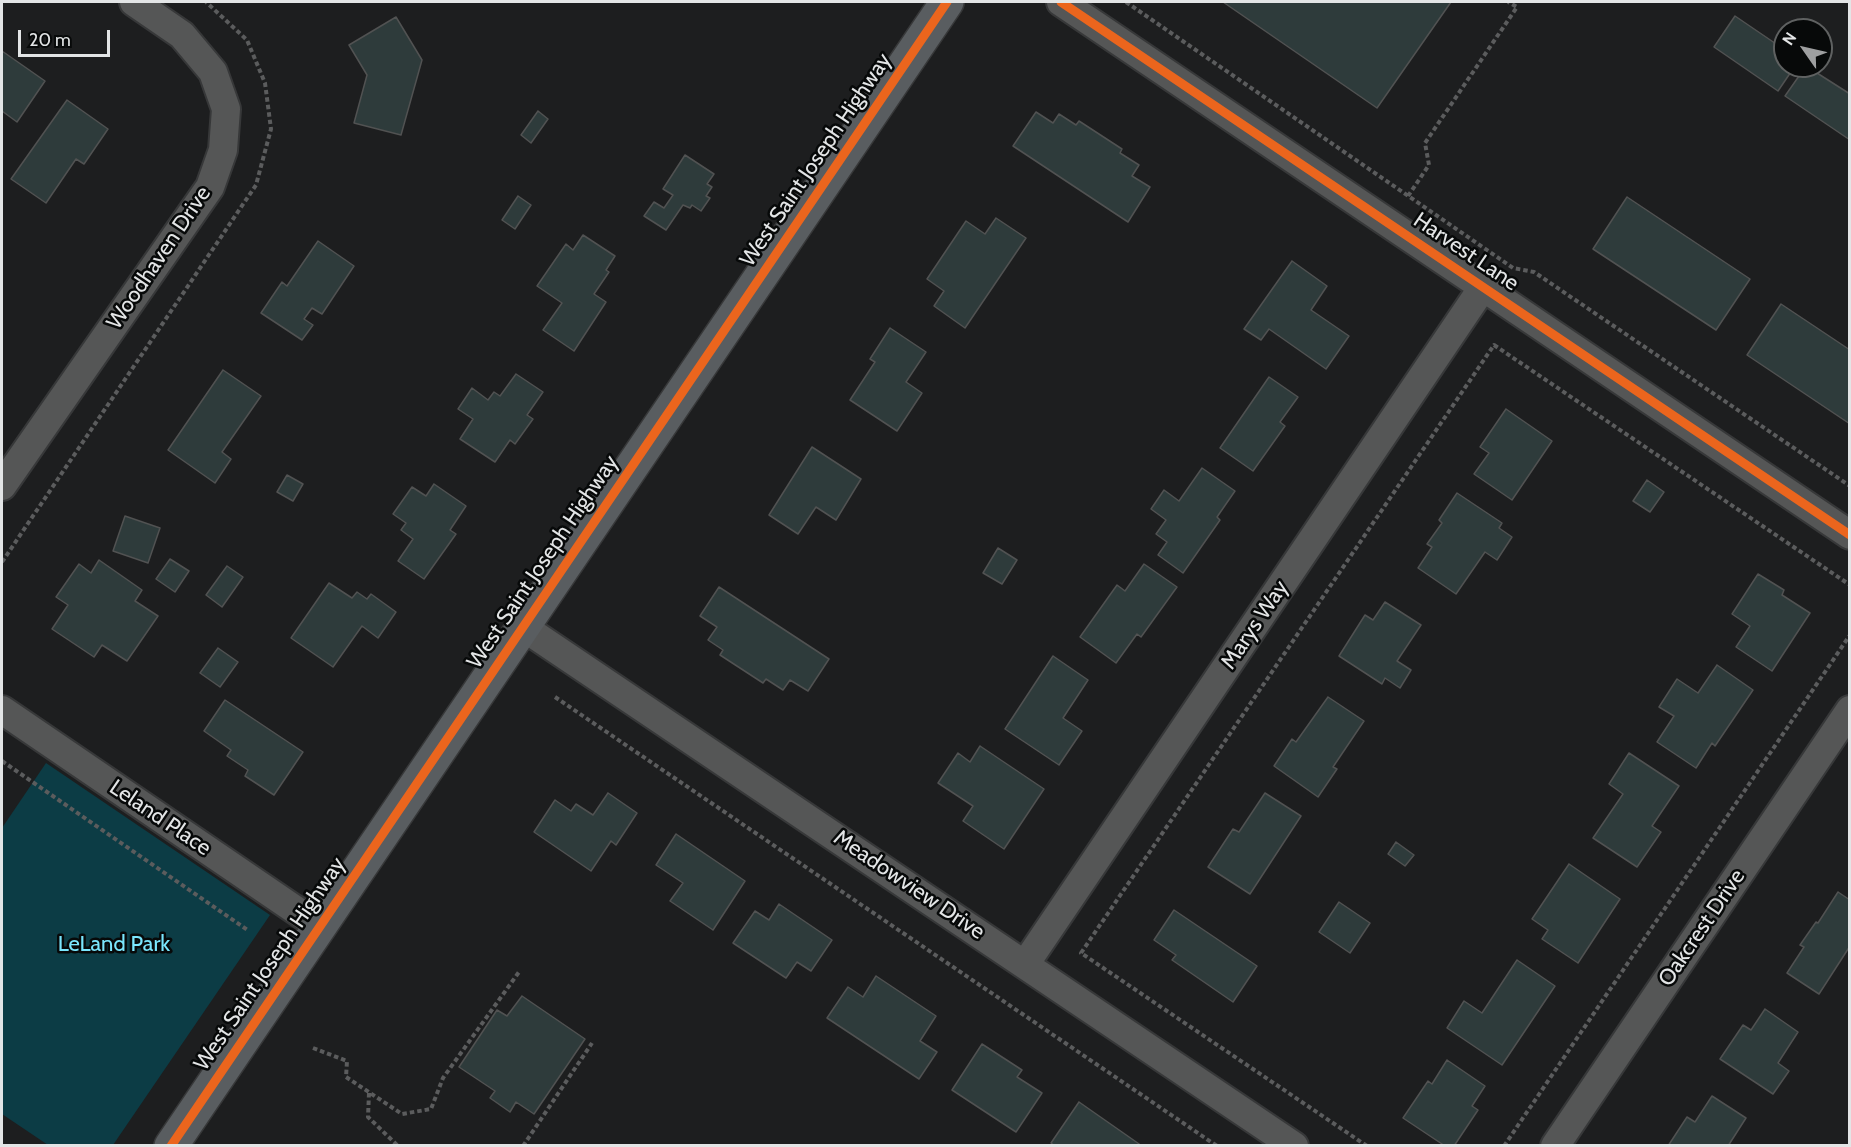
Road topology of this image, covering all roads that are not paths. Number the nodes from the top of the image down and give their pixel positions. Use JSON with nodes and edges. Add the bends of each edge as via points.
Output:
{"nodes":[{"id":1,"x":134,"y":2,"type":"edge"},
{"id":2,"x":947,"y":2,"type":"edge"},
{"id":3,"x":1061,"y":2,"type":"edge"},
{"id":4,"x":1483,"y":287,"type":"junction"},
{"id":5,"x":2,"y":486,"type":"edge"},
{"id":6,"x":1850,"y":535,"type":"edge"},
{"id":7,"x":522,"y":627,"type":"junction"},
{"id":8,"x":2,"y":710,"type":"edge"},
{"id":9,"x":1850,"y":710,"type":"edge"},
{"id":10,"x":319,"y":926,"type":"junction"},
{"id":11,"x":1026,"y":963,"type":"junction"},
{"id":12,"x":171,"y":1146,"type":"edge"},
{"id":13,"x":1294,"y":1146,"type":"edge"},
{"id":14,"x":1555,"y":1146,"type":"edge"}],
"edges":[{"from":1,"to":5,"type":"street","name":"Woodhaven Drive","via":[[182,35],[213,72],[226,109],[223,150],[210,187]]},
{"from":2,"to":7,"type":"street","name":"West Saint Joseph Highway"},
{"from":3,"to":4,"type":"street","name":"Harvest Lane"},
{"from":4,"to":6,"type":"street","name":"Harvest Lane"},
{"from":4,"to":11,"type":"street","name":"Marys Way"},
{"from":7,"to":10,"type":"street","name":"West Saint Joseph Highway"},
{"from":7,"to":11,"type":"street","name":"Meadowview Drive"},
{"from":8,"to":10,"type":"street","name":"Leland Place"},
{"from":9,"to":14,"type":"street","name":"Oakcrest Drive"},
{"from":10,"to":12,"type":"street","name":"West Saint Joseph Highway"},
{"from":11,"to":13,"type":"street","name":"Meadowview Drive"}]}
